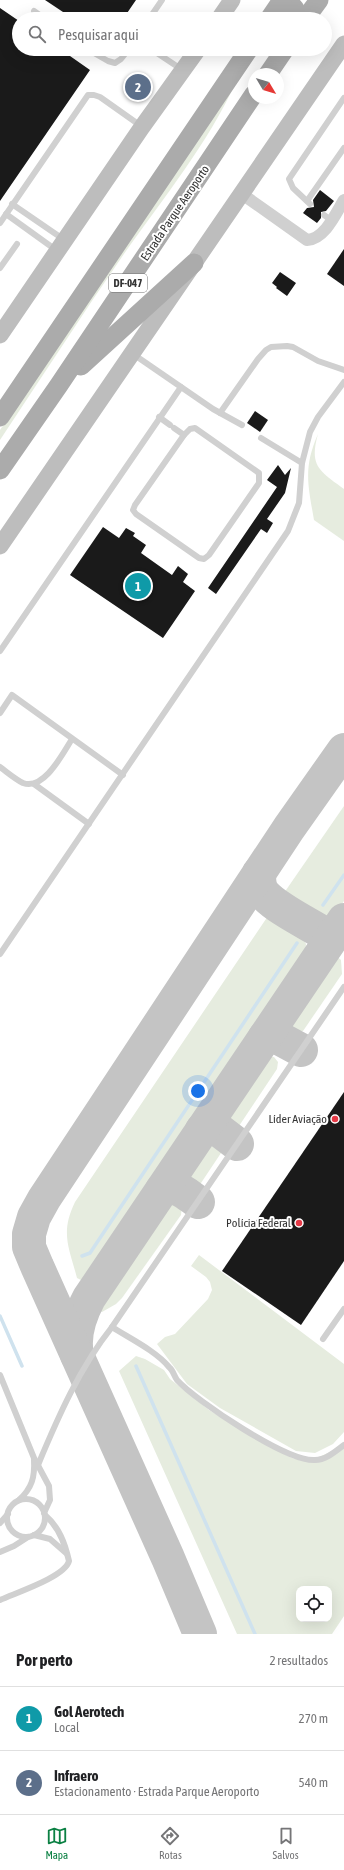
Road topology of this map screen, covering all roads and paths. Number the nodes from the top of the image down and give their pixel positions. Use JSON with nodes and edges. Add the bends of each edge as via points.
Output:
{"nodes":[{"id":1,"x":162,"y":0,"type":"edge"},
{"id":2,"x":232,"y":0,"type":"edge"},
{"id":3,"x":319,"y":0,"type":"edge"},
{"id":4,"x":281,"y":1,"type":"edge"},
{"id":5,"x":154,"y":12,"type":"edge"},
{"id":6,"x":224,"y":12,"type":"edge"},
{"id":7,"x":274,"y":12,"type":"edge"},
{"id":8,"x":297,"y":12,"type":"edge"},
{"id":9,"x":310,"y":12,"type":"edge"},
{"id":10,"x":344,"y":44,"type":"edge"},
{"id":11,"x":100,"y":56,"type":"edge"},
{"id":12,"x":123,"y":56,"type":"edge"},
{"id":13,"x":161,"y":56,"type":"edge"},
{"id":14,"x":193,"y":56,"type":"edge"},
{"id":15,"x":244,"y":56,"type":"edge"},
{"id":16,"x":280,"y":56,"type":"edge"},
{"id":17,"x":272,"y":68,"type":"edge"},
{"id":18,"x":183,"y":71,"type":"junction"},
{"id":19,"x":344,"y":98,"type":"edge"},
{"id":20,"x":248,"y":103,"type":"edge"},
{"id":21,"x":142,"y":127,"type":"junction"},
{"id":22,"x":344,"y":148,"type":"edge"},
{"id":23,"x":242,"y":194,"type":"junction"},
{"id":24,"x":344,"y":200,"type":"edge"},
{"id":25,"x":12,"y":204,"type":"junction"},
{"id":26,"x":6,"y":214,"type":"junction"},
{"id":27,"x":0,"y":223,"type":"edge"},
{"id":28,"x":17,"y":244,"type":"dead end"},
{"id":29,"x":61,"y":245,"type":"junction"},
{"id":30,"x":194,"y":263,"type":"junction"},
{"id":31,"x":0,"y":268,"type":"edge"},
{"id":32,"x":0,"y":335,"type":"edge"},
{"id":33,"x":132,"y":353,"type":"junction"},
{"id":34,"x":344,"y":370,"type":"edge"},
{"id":35,"x":344,"y":382,"type":"edge"},
{"id":36,"x":59,"y":385,"type":"junction"},
{"id":37,"x":181,"y":387,"type":"junction"},
{"id":38,"x":220,"y":413,"type":"junction"},
{"id":39,"x":0,"y":417,"type":"edge"},
{"id":40,"x":159,"y":417,"type":"junction"},
{"id":41,"x":242,"y":425,"type":"dead end"},
{"id":42,"x":184,"y":435,"type":"junction"},
{"id":43,"x":260,"y":438,"type":"dead end"},
{"id":44,"x":302,"y":463,"type":"junction"},
{"id":45,"x":2,"y":464,"type":"edge"},
{"id":46,"x":0,"y":546,"type":"edge"},
{"id":47,"x":0,"y":651,"type":"edge"},
{"id":48,"x":0,"y":713,"type":"edge"},
{"id":49,"x":72,"y":739,"type":"junction"},
{"id":50,"x":0,"y":767,"type":"edge"},
{"id":51,"x":123,"y":774,"type":"junction"},
{"id":52,"x":34,"y":784,"type":"junction"},
{"id":53,"x":89,"y":824,"type":"junction"},
{"id":54,"x":0,"y":954,"type":"edge"},
{"id":55,"x":344,"y":987,"type":"edge"},
{"id":56,"x":344,"y":1309,"type":"edge"},
{"id":57,"x":112,"y":1327,"type":"junction"},
{"id":58,"x":323,"y":1339,"type":"dead end"},
{"id":59,"x":0,"y":1375,"type":"edge"},
{"id":60,"x":344,"y":1445,"type":"edge"},
{"id":61,"x":34,"y":1458,"type":"junction"},
{"id":62,"x":38,"y":1465,"type":"junction"},
{"id":63,"x":18,"y":1501,"type":"junction"},
{"id":64,"x":8,"y":1514,"type":"junction"},
{"id":65,"x":44,"y":1514,"type":"junction"},
{"id":66,"x":0,"y":1523,"type":"edge"},
{"id":67,"x":31,"y":1536,"type":"junction"},
{"id":68,"x":0,"y":1552,"type":"edge"},
{"id":69,"x":67,"y":1554,"type":"junction"},
{"id":70,"x":0,"y":1600,"type":"edge"}],
"edges":[{"from":1,"to":5,"type":"lane"},
{"from":2,"to":6,"type":"street"},
{"from":3,"to":9,"type":"main road"},
{"from":4,"to":7,"type":"main road"},
{"from":4,"to":8,"type":"main road","via":[[292,5]]},
{"from":10,"to":23,"type":"street"},
{"from":11,"to":12,"type":"lane","via":[[115,63]]},
{"from":13,"to":18,"type":"lane"},
{"from":14,"to":18,"type":"street"},
{"from":15,"to":39,"type":"main road","number":"DF-047"},
{"from":16,"to":17,"type":"main road"},
{"from":18,"to":21,"type":"street"},
{"from":19,"to":22,"type":"lane","via":[[289,179],[293,188],[309,202]]},
{"from":20,"to":36,"type":"main road","name":"Estrada Parque Aeroporto","number":"DF-047"},
{"from":21,"to":25,"type":"lane","via":[[100,97],[88,95]]},
{"from":21,"to":29,"type":"street"},
{"from":23,"to":24,"type":"street","via":[[307,240],[318,237],[327,217]]},
{"from":23,"to":30,"type":"street"},
{"from":25,"to":26,"type":"lane"},
{"from":25,"to":29,"type":"lane"},
{"from":26,"to":27,"type":"lane"},
{"from":26,"to":29,"type":"lane"},
{"from":28,"to":31,"type":"lane"},
{"from":29,"to":32,"type":"street"},
{"from":30,"to":33,"type":"street"},
{"from":30,"to":36,"type":"main road"},
{"from":33,"to":37,"type":"lane"},
{"from":33,"to":46,"type":"street"},
{"from":34,"to":38,"type":"lane","via":[[287,346],[272,347],[258,359]]},
{"from":35,"to":44,"type":"lane","via":[[310,432]]},
{"from":36,"to":45,"type":"main road","name":"Estrada Parque Aeroporto","number":"DF-047"},
{"from":37,"to":38,"type":"lane"},
{"from":37,"to":40,"type":"lane"},
{"from":38,"to":41,"type":"lane"},
{"from":40,"to":42,"type":"lane"},
{"from":40,"to":47,"type":"lane"},
{"from":42,"to":42,"type":"lane","via":[[190,429],[198,429],[260,476],[259,483],[209,556],[204,559],[136,514],[134,510]]},
{"from":43,"to":44,"type":"lane"},
{"from":44,"to":51,"type":"lane","via":[[299,503],[288,531]]},
{"from":48,"to":49,"type":"lane","via":[[12,695]]},
{"from":49,"to":51,"type":"lane"},
{"from":49,"to":52,"type":"lane","via":[[48,774]]},
{"from":50,"to":52,"type":"lane","via":[[24,783]]},
{"from":51,"to":53,"type":"lane"},
{"from":52,"to":53,"type":"lane"},
{"from":53,"to":54,"type":"lane"},
{"from":55,"to":57,"type":"lane"},
{"from":56,"to":58,"type":"lane"},
{"from":57,"to":60,"type":"lane","via":[[155,1355],[169,1367],[176,1379],[196,1396],[246,1430],[296,1456],[315,1460],[329,1456]]},
{"from":57,"to":62,"type":"lane","via":[[89,1359]]},
{"from":59,"to":61,"type":"lane"},
{"from":61,"to":62,"type":"lane"},
{"from":61,"to":63,"type":"lane","via":[[33,1482]]},
{"from":62,"to":65,"type":"lane","via":[[49,1486],[50,1500]]},
{"from":63,"to":64,"type":"lane"},
{"from":63,"to":65,"type":"lane","via":[[34,1501]]},
{"from":64,"to":66,"type":"lane"},
{"from":64,"to":67,"type":"lane","via":[[7,1522],[15,1534]]},
{"from":65,"to":67,"type":"lane","via":[[44,1523],[40,1530]]},
{"from":65,"to":69,"type":"lane","via":[[57,1529]]},
{"from":67,"to":68,"type":"lane"},
{"from":67,"to":69,"type":"lane","via":[[50,1539]]},
{"from":69,"to":70,"type":"lane","via":[[68,1565],[62,1572]]}]}
